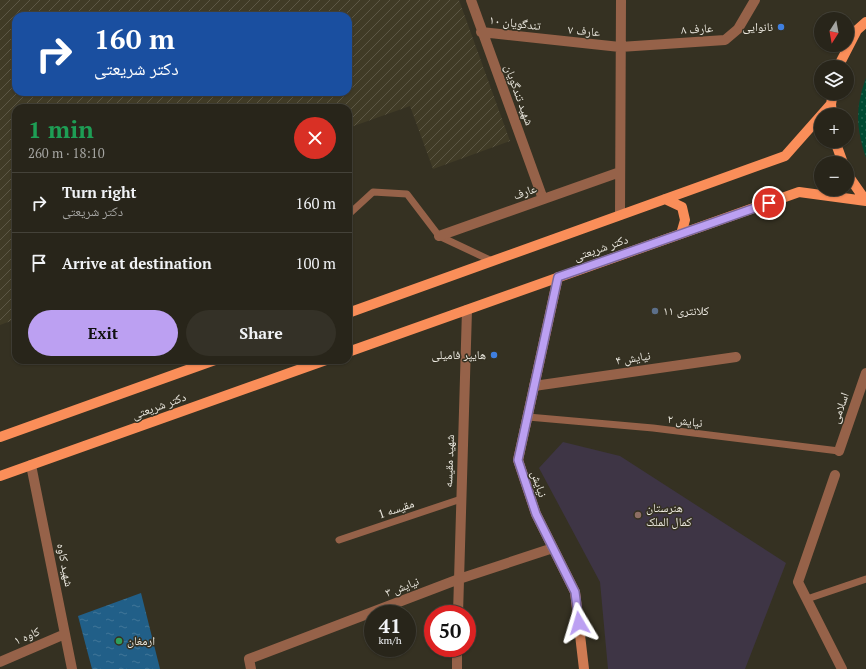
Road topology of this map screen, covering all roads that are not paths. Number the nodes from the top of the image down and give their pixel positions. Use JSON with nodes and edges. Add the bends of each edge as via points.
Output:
{"nodes":[{"id":1,"x":471,"y":0,"type":"edge"},
{"id":2,"x":621,"y":0,"type":"edge"},
{"id":3,"x":747,"y":0,"type":"edge"},
{"id":4,"x":755,"y":0,"type":"edge"},
{"id":5,"x":866,"y":22,"type":"edge"},
{"id":6,"x":738,"y":29,"type":"junction"},
{"id":7,"x":481,"y":32,"type":"junction"},
{"id":8,"x":546,"y":40,"type":"joint"},
{"id":9,"x":620,"y":47,"type":"junction"},
{"id":10,"x":842,"y":60,"type":"edge"},
{"id":11,"x":832,"y":100,"type":"edge"},
{"id":12,"x":831,"y":104,"type":"junction"},
{"id":13,"x":831,"y":108,"type":"edge"},
{"id":14,"x":620,"y":172,"type":"junction"},
{"id":15,"x":854,"y":184,"type":"edge"},
{"id":16,"x":543,"y":199,"type":"junction"},
{"id":17,"x":665,"y":199,"type":"junction"},
{"id":18,"x":866,"y":201,"type":"edge"},
{"id":19,"x":352,"y":211,"type":"edge"},
{"id":20,"x":620,"y":215,"type":"junction"},
{"id":21,"x":681,"y":234,"type":"junction"},
{"id":22,"x":439,"y":236,"type":"junction"},
{"id":23,"x":492,"y":262,"type":"junction"},
{"id":24,"x":558,"y":277,"type":"junction"},
{"id":25,"x":467,"y":310,"type":"junction"},
{"id":26,"x":352,"y":312,"type":"edge"},
{"id":27,"x":352,"y":351,"type":"edge"},
{"id":28,"x":736,"y":357,"type":"dead end"},
{"id":29,"x":204,"y":364,"type":"edge"},
{"id":30,"x":315,"y":364,"type":"edge"},
{"id":31,"x":866,"y":373,"type":"edge"},
{"id":32,"x":534,"y":386,"type":"junction"},
{"id":33,"x":528,"y":417,"type":"junction"},
{"id":34,"x":0,"y":437,"type":"edge"},
{"id":35,"x":839,"y":451,"type":"joint"},
{"id":36,"x":31,"y":465,"type":"junction"},
{"id":37,"x":835,"y":475,"type":"dead end"},
{"id":38,"x":0,"y":476,"type":"edge"},
{"id":39,"x":461,"y":499,"type":"junction"},
{"id":40,"x":339,"y":540,"type":"dead end"},
{"id":41,"x":553,"y":548,"type":"junction"},
{"id":42,"x":459,"y":579,"type":"junction"},
{"id":43,"x":866,"y":579,"type":"edge"},
{"id":44,"x":807,"y":599,"type":"junction"},
{"id":45,"x":458,"y":605,"type":"edge"},
{"id":46,"x":65,"y":634,"type":"junction"},
{"id":47,"x":458,"y":657,"type":"edge"},
{"id":48,"x":0,"y":662,"type":"edge"},
{"id":49,"x":72,"y":669,"type":"edge"},
{"id":50,"x":251,"y":669,"type":"edge"},
{"id":51,"x":457,"y":669,"type":"edge"},
{"id":52,"x":584,"y":669,"type":"edge"},
{"id":53,"x":842,"y":669,"type":"edge"}],
"edges":[{"from":1,"to":7,"type":"street","name":"شهید تندگویان"},
{"from":2,"to":9,"type":"street"},
{"from":3,"to":6,"type":"street"},
{"from":4,"to":6,"type":"street","name":"عارف ۸"},
{"from":5,"to":10,"type":"main road","via":[[857,30]]},
{"from":6,"to":9,"type":"street","name":"عارف ۸","via":[[725,40]]},
{"from":7,"to":8,"type":"street","name":"تندگویان ۱۰"},
{"from":7,"to":16,"type":"street","name":"شهید تندگویان"},
{"from":8,"to":9,"type":"street","name":"عارف ۷"},
{"from":9,"to":14,"type":"street"},
{"from":11,"to":12,"type":"main road"},
{"from":12,"to":13,"type":"main road"},
{"from":12,"to":17,"type":"main road","name":"دکتر شریعتی","via":[[785,156]]},
{"from":14,"to":16,"type":"street","name":"عارف"},
{"from":14,"to":20,"type":"street"},
{"from":15,"to":18,"type":"main road"},
{"from":16,"to":22,"type":"street","name":"عارف"},
{"from":17,"to":20,"type":"main road","name":"دکتر شریعتی"},
{"from":17,"to":21,"type":"main road","via":[[682,207],[685,220]]},
{"from":18,"to":21,"type":"main road","name":"دکتر شریعتی","via":[[799,192]]},
{"from":19,"to":22,"type":"lane","via":[[373,192],[407,194]]},
{"from":20,"to":23,"type":"main road","name":"دکتر شریعتی"},
{"from":21,"to":24,"type":"main road","name":"دکتر شریعتی"},
{"from":22,"to":23,"type":"lane"},
{"from":23,"to":26,"type":"main road","name":"دکتر شریعتی"},
{"from":24,"to":25,"type":"main road","name":"دکتر شریعتی"},
{"from":24,"to":32,"type":"main road","name":"نیایش"},
{"from":25,"to":27,"type":"main road","name":"دکتر شریعتی"},
{"from":25,"to":39,"type":"street","name":"شهید مقیسه"},
{"from":28,"to":32,"type":"street","name":"نیایش ۴"},
{"from":29,"to":34,"type":"main road","name":"دکتر شریعتی"},
{"from":30,"to":36,"type":"main road","name":"دکتر شریعتی"},
{"from":31,"to":35,"type":"street","name":"اسلامی"},
{"from":32,"to":33,"type":"main road","name":"نیایش"},
{"from":33,"to":35,"type":"lane","name":"نیایش ۲","via":[[653,428]]},
{"from":33,"to":41,"type":"main road","name":"نیایش","via":[[518,460],[536,514]]},
{"from":36,"to":38,"type":"main road","name":"دکتر شریعتی"},
{"from":36,"to":46,"type":"street","name":"شهید کاوه"},
{"from":37,"to":44,"type":"street","via":[[798,582]]},
{"from":39,"to":40,"type":"lane","name":"مقیسه 1"},
{"from":39,"to":42,"type":"street","name":"شهید مقیسه"},
{"from":41,"to":42,"type":"street","name":"نیایش ۳"},
{"from":41,"to":52,"type":"main road","name":"نیایش","via":[[575,592]]},
{"from":42,"to":45,"type":"street","name":"شهید مقیسه"},
{"from":42,"to":50,"type":"street","name":"نیایش ۳","via":[[249,659]]},
{"from":43,"to":44,"type":"lane"},
{"from":44,"to":53,"type":"street"},
{"from":46,"to":48,"type":"street","name":"کاوه ۱"},
{"from":46,"to":49,"type":"street","name":"شهید کاوه"},
{"from":47,"to":51,"type":"street"}]}
